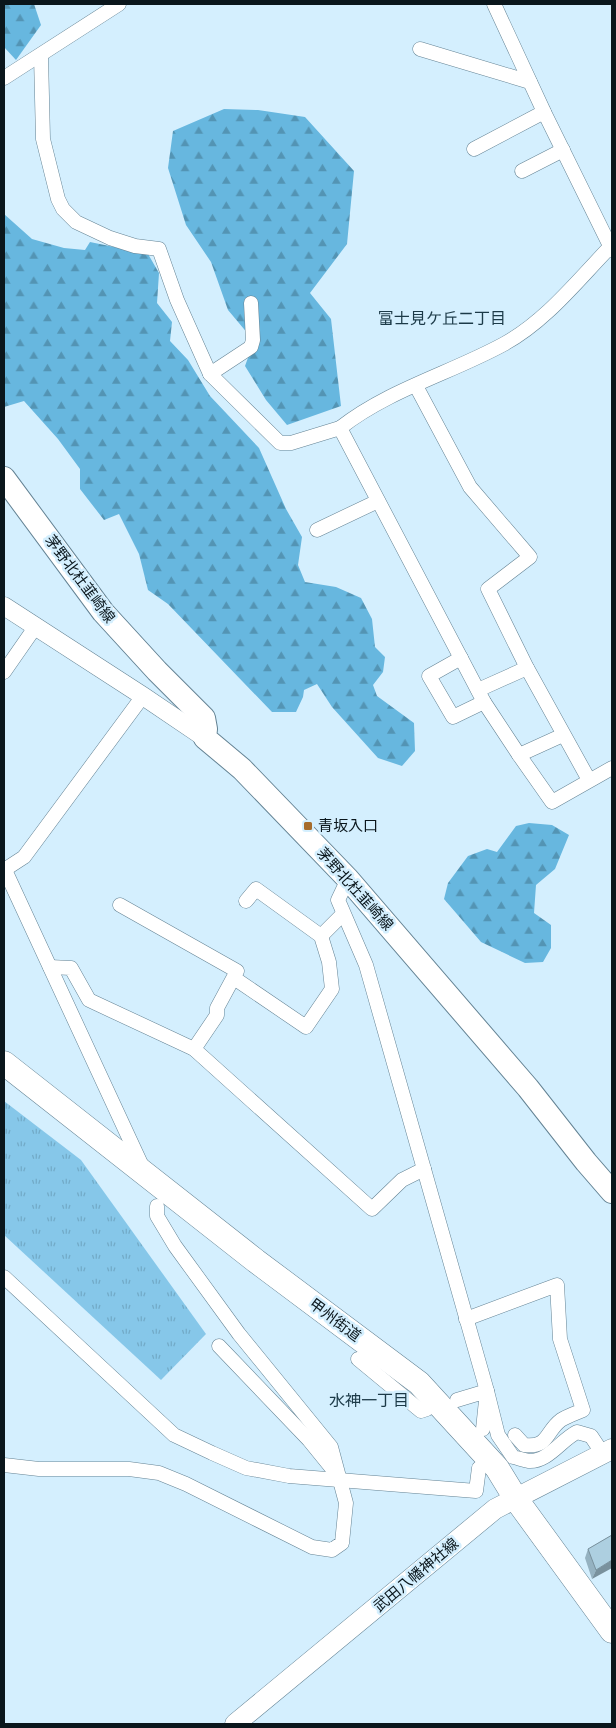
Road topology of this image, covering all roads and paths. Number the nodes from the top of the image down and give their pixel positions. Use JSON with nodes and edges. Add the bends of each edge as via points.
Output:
{"nodes":[{"id":1,"x":119,"y":4,"type":"edge"},
{"id":2,"x":494,"y":4,"type":"edge"},
{"id":3,"x":420,"y":49,"type":"dead end"},
{"id":4,"x":41,"y":56,"type":"junction"},
{"id":5,"x":4,"y":78,"type":"edge"},
{"id":6,"x":530,"y":82,"type":"junction"},
{"id":7,"x":544,"y":112,"type":"junction"},
{"id":8,"x":474,"y":149,"type":"dead end"},
{"id":9,"x":563,"y":150,"type":"junction"},
{"id":10,"x":522,"y":171,"type":"dead end"},
{"id":11,"x":611,"y":248,"type":"edge"},
{"id":12,"x":250,"y":303,"type":"dead end"},
{"id":13,"x":210,"y":374,"type":"junction"},
{"id":14,"x":416,"y":386,"type":"junction"},
{"id":15,"x":340,"y":428,"type":"junction"},
{"id":16,"x":4,"y":478,"type":"edge"},
{"id":17,"x":378,"y":501,"type":"junction"},
{"id":18,"x":317,"y":530,"type":"dead end"},
{"id":19,"x":4,"y":606,"type":"edge"},
{"id":20,"x":36,"y":626,"type":"junction"},
{"id":21,"x":461,"y":658,"type":"junction"},
{"id":22,"x":527,"y":668,"type":"junction"},
{"id":23,"x":4,"y":672,"type":"edge"},
{"id":24,"x":143,"y":696,"type":"junction"},
{"id":25,"x":481,"y":696,"type":"junction"},
{"id":26,"x":563,"y":735,"type":"junction"},
{"id":27,"x":205,"y":738,"type":"junction"},
{"id":28,"x":519,"y":756,"type":"junction"},
{"id":29,"x":612,"y":768,"type":"edge"},
{"id":30,"x":589,"y":780,"type":"junction"},
{"id":31,"x":4,"y":869,"type":"edge"},
{"id":32,"x":348,"y":879,"type":"junction"},
{"id":33,"x":246,"y":901,"type":"dead end"},
{"id":34,"x":120,"y":905,"type":"dead end"},
{"id":35,"x":343,"y":914,"type":"junction"},
{"id":36,"x":321,"y":936,"type":"junction"},
{"id":37,"x":50,"y":967,"type":"junction"},
{"id":38,"x":234,"y":978,"type":"junction"},
{"id":39,"x":194,"y":1050,"type":"junction"},
{"id":40,"x":4,"y":1063,"type":"edge"},
{"id":41,"x":424,"y":1170,"type":"junction"},
{"id":42,"x":146,"y":1174,"type":"junction"},
{"id":43,"x":612,"y":1192,"type":"edge"},
{"id":44,"x":157,"y":1206,"type":"dead end"},
{"id":45,"x":4,"y":1277,"type":"edge"},
{"id":46,"x":466,"y":1319,"type":"junction"},
{"id":47,"x":219,"y":1346,"type":"dead end"},
{"id":48,"x":358,"y":1359,"type":"dead end"},
{"id":49,"x":487,"y":1392,"type":"junction"},
{"id":50,"x":457,"y":1400,"type":"dead end"},
{"id":51,"x":427,"y":1409,"type":"dead end"},
{"id":52,"x":483,"y":1429,"type":"dead end"},
{"id":53,"x":515,"y":1435,"type":"dead end"},
{"id":54,"x":550,"y":1444,"type":"junction"},
{"id":55,"x":608,"y":1452,"type":"edge"},
{"id":56,"x":4,"y":1464,"type":"edge"},
{"id":57,"x":479,"y":1468,"type":"dead end"},
{"id":58,"x":341,"y":1479,"type":"junction"},
{"id":59,"x":506,"y":1504,"type":"junction"},
{"id":60,"x":612,"y":1630,"type":"edge"},
{"id":61,"x":235,"y":1724,"type":"edge"}],
"edges":[{"from":1,"to":4,"type":"street"},
{"from":2,"to":6,"type":"street"},
{"from":3,"to":6,"type":"street"},
{"from":4,"to":5,"type":"street"},
{"from":4,"to":13,"type":"street","via":[[43,139],[63,209],[76,222],[110,238],[159,249],[177,300]]},
{"from":6,"to":7,"type":"street"},
{"from":7,"to":8,"type":"street"},
{"from":7,"to":9,"type":"street"},
{"from":9,"to":10,"type":"street"},
{"from":9,"to":11,"type":"street"},
{"from":11,"to":14,"type":"street","via":[[537,323],[504,344]]},
{"from":12,"to":13,"type":"street","via":[[253,340],[250,347]]},
{"from":13,"to":15,"type":"street","via":[[280,444]]},
{"from":14,"to":15,"type":"street","via":[[367,409]]},
{"from":14,"to":22,"type":"street","via":[[470,487],[530,557],[488,589]]},
{"from":15,"to":17,"type":"street"},
{"from":16,"to":27,"type":"main road","name":"茅野北杜韮崎線","via":[[103,612],[204,718]]},
{"from":17,"to":18,"type":"street"},
{"from":17,"to":21,"type":"street"},
{"from":19,"to":20,"type":"street"},
{"from":20,"to":23,"type":"street"},
{"from":20,"to":24,"type":"street"},
{"from":21,"to":25,"type":"street"},
{"from":21,"to":25,"type":"street","via":[[430,676],[453,717]]},
{"from":22,"to":25,"type":"street"},
{"from":22,"to":26,"type":"street"},
{"from":24,"to":27,"type":"street"},
{"from":24,"to":31,"type":"street","via":[[24,857]]},
{"from":25,"to":28,"type":"street"},
{"from":26,"to":28,"type":"street"},
{"from":26,"to":30,"type":"street"},
{"from":27,"to":32,"type":"main road","name":"茅野北杜韮崎線","via":[[242,769]]},
{"from":28,"to":30,"type":"street","via":[[552,802]]},
{"from":29,"to":30,"type":"street"},
{"from":31,"to":37,"type":"street"},
{"from":32,"to":35,"type":"street","via":[[338,900]]},
{"from":32,"to":43,"type":"main road","name":"茅野北杜韮崎線","via":[[486,1038]]},
{"from":33,"to":36,"type":"street","via":[[256,889]]},
{"from":34,"to":38,"type":"street","via":[[237,971]]},
{"from":35,"to":36,"type":"street"},
{"from":35,"to":41,"type":"street","via":[[366,965]]},
{"from":36,"to":38,"type":"street","via":[[329,962],[332,989],[306,1027]]},
{"from":37,"to":39,"type":"street","via":[[71,968],[89,1000]]},
{"from":37,"to":42,"type":"street"},
{"from":38,"to":39,"type":"street","via":[[217,1008],[217,1016]]},
{"from":39,"to":41,"type":"street","via":[[372,1209],[402,1180]]},
{"from":40,"to":42,"type":"highway","name":"甲州街道"},
{"from":41,"to":46,"type":"street"},
{"from":42,"to":59,"type":"highway","name":"甲州街道","via":[[419,1383],[498,1468]]},
{"from":44,"to":58,"type":"street","via":[[156,1216],[175,1246],[227,1318],[331,1447]]},
{"from":45,"to":58,"type":"street","via":[[174,1435],[246,1468],[290,1476]]},
{"from":46,"to":49,"type":"street"},
{"from":46,"to":54,"type":"street","via":[[557,1285],[560,1339],[583,1410],[561,1420],[551,1430]]},
{"from":47,"to":58,"type":"street","via":[[309,1440]]},
{"from":48,"to":51,"type":"street","via":[[421,1411]]},
{"from":49,"to":50,"type":"street"},
{"from":49,"to":52,"type":"street"},
{"from":49,"to":54,"type":"street","via":[[498,1435],[512,1457],[530,1461],[548,1456]]},
{"from":53,"to":54,"type":"street","via":[[524,1445]]},
{"from":54,"to":55,"type":"street","via":[[577,1432],[591,1436]]},
{"from":55,"to":59,"type":"main road","name":"武田八幡神社線"},
{"from":56,"to":58,"type":"street","via":[[39,1469],[159,1472],[312,1547],[332,1550],[342,1543],[345,1526],[346,1504]]},
{"from":57,"to":58,"type":"street","via":[[476,1491]]},
{"from":59,"to":60,"type":"highway","name":"甲州街道"},
{"from":59,"to":61,"type":"main road","name":"武田八幡神社線"}]}
